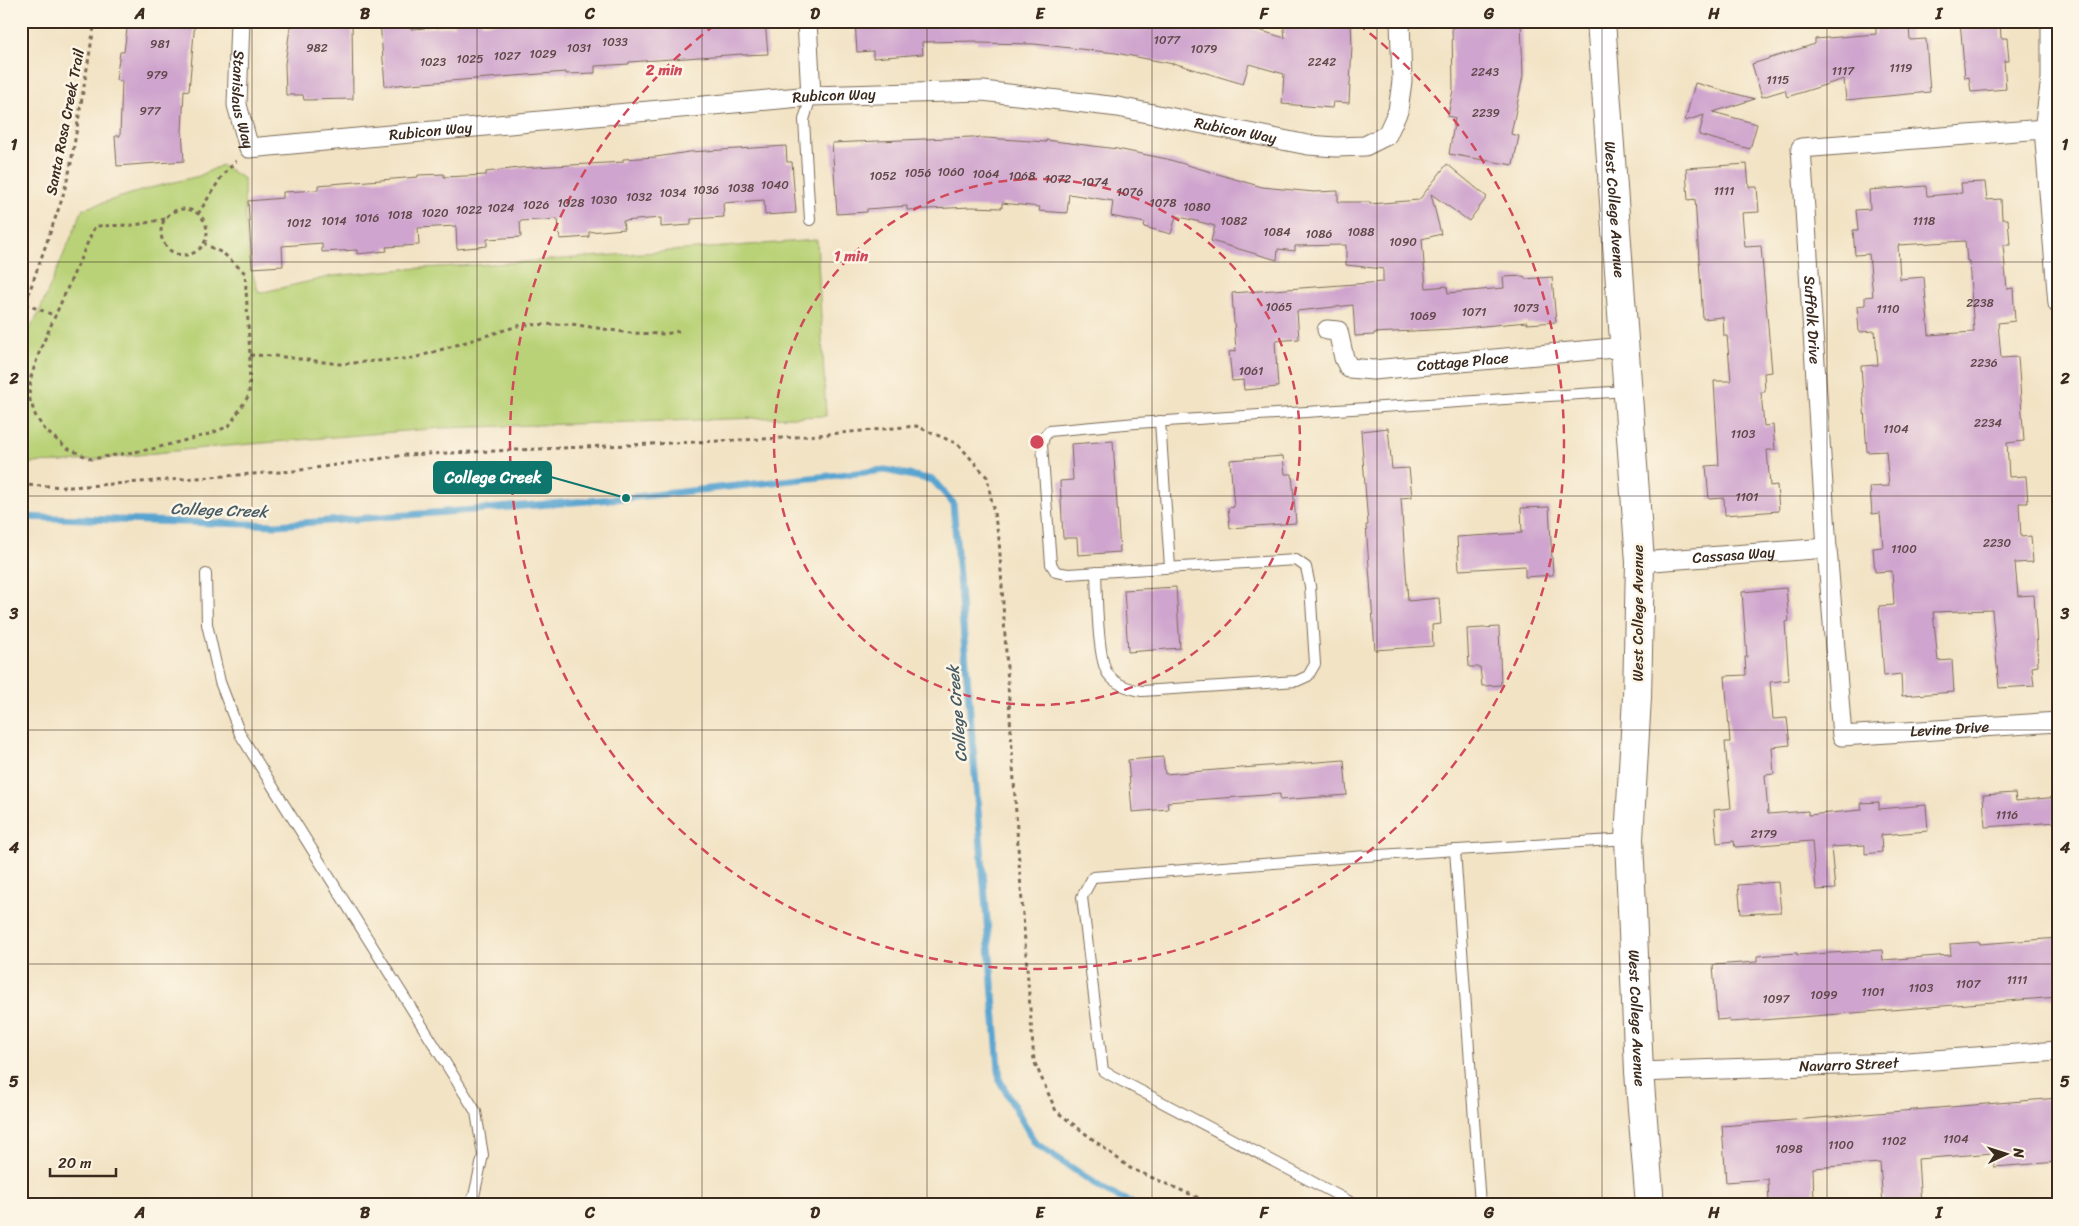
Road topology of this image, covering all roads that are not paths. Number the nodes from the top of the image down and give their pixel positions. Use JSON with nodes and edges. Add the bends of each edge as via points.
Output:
{"nodes":[{"id":1,"x":240,"y":21,"type":"edge"},
{"id":2,"x":806,"y":21,"type":"edge"},
{"id":3,"x":1400,"y":21,"type":"edge"},
{"id":4,"x":1601,"y":21,"type":"edge"},
{"id":5,"x":2051,"y":21,"type":"edge"},
{"id":6,"x":811,"y":96,"type":"junction"},
{"id":7,"x":2044,"y":129,"type":"junction"},
{"id":8,"x":277,"y":146,"type":"joint"},
{"id":9,"x":810,"y":220,"type":"dead end"},
{"id":10,"x":2058,"y":304,"type":"edge"},
{"id":11,"x":1327,"y":330,"type":"dead end"},
{"id":12,"x":1625,"y":347,"type":"junction"},
{"id":13,"x":1628,"y":391,"type":"junction"},
{"id":14,"x":1160,"y":421,"type":"junction"},
{"id":15,"x":1827,"y":548,"type":"junction"},
{"id":16,"x":1640,"y":562,"type":"junction"},
{"id":17,"x":1170,"y":567,"type":"junction"},
{"id":18,"x":1096,"y":572,"type":"junction"},
{"id":19,"x":206,"y":574,"type":"dead end"},
{"id":20,"x":2058,"y":722,"type":"edge"},
{"id":21,"x":1842,"y":736,"type":"joint"},
{"id":22,"x":1629,"y":839,"type":"junction"},
{"id":23,"x":1455,"y":850,"type":"junction"},
{"id":24,"x":2058,"y":1050,"type":"edge"},
{"id":25,"x":1640,"y":1072,"type":"junction"},
{"id":26,"x":469,"y":1205,"type":"edge"},
{"id":27,"x":1356,"y":1205,"type":"edge"},
{"id":28,"x":1480,"y":1205,"type":"edge"},
{"id":29,"x":1650,"y":1205,"type":"edge"}],
"edges":[{"from":1,"to":8,"type":"street","name":"Stanislaus Way","via":[[237,105],[249,148]]},
{"from":2,"to":6,"type":"street"},
{"from":3,"to":6,"type":"street","name":"Rubicon Way","via":[[1402,81],[1398,111],[1387,135],[1365,146],[1308,145],[1118,107],[983,91]]},
{"from":4,"to":12,"type":"main road","name":"West College Avenue"},
{"from":5,"to":7,"type":"street","via":[[2051,79]]},
{"from":6,"to":8,"type":"street","name":"Rubicon Way"},
{"from":6,"to":9,"type":"lane","via":[[804,120]]},
{"from":7,"to":10,"type":"street"},
{"from":7,"to":15,"type":"street","name":"Suffolk Drive","via":[[1801,148]]},
{"from":11,"to":12,"type":"street","name":"Cottage Place","via":[[1338,331],[1349,368],[1373,370]]},
{"from":12,"to":13,"type":"main road","name":"West College Avenue"},
{"from":13,"to":14,"type":"lane"},
{"from":13,"to":16,"type":"main road","name":"West College Avenue"},
{"from":14,"to":17,"type":"lane"},
{"from":14,"to":18,"type":"lane","via":[[1049,431],[1044,437],[1051,564],[1056,572]]},
{"from":15,"to":16,"type":"street","name":"Cassasa Way"},
{"from":15,"to":21,"type":"street","name":"Suffolk Drive"},
{"from":16,"to":22,"type":"main road","name":"West College Avenue"},
{"from":17,"to":18,"type":"lane"},
{"from":17,"to":18,"type":"lane","via":[[1296,560],[1306,567],[1315,664],[1308,676],[1297,681],[1142,691],[1128,688],[1107,674],[1102,659]]},
{"from":19,"to":26,"type":"lane","via":[[207,624],[220,682],[240,734],[476,1112],[483,1156]]},
{"from":20,"to":21,"type":"street","name":"Levine Drive"},
{"from":22,"to":23,"type":"lane"},
{"from":22,"to":25,"type":"main road","name":"West College Avenue"},
{"from":23,"to":27,"type":"lane","via":[[1093,877],[1082,897],[1103,1072]]},
{"from":23,"to":28,"type":"lane"},
{"from":24,"to":25,"type":"street","name":"Navarro Street","via":[[1894,1063]]},
{"from":25,"to":29,"type":"main road","name":"West College Avenue"}]}
